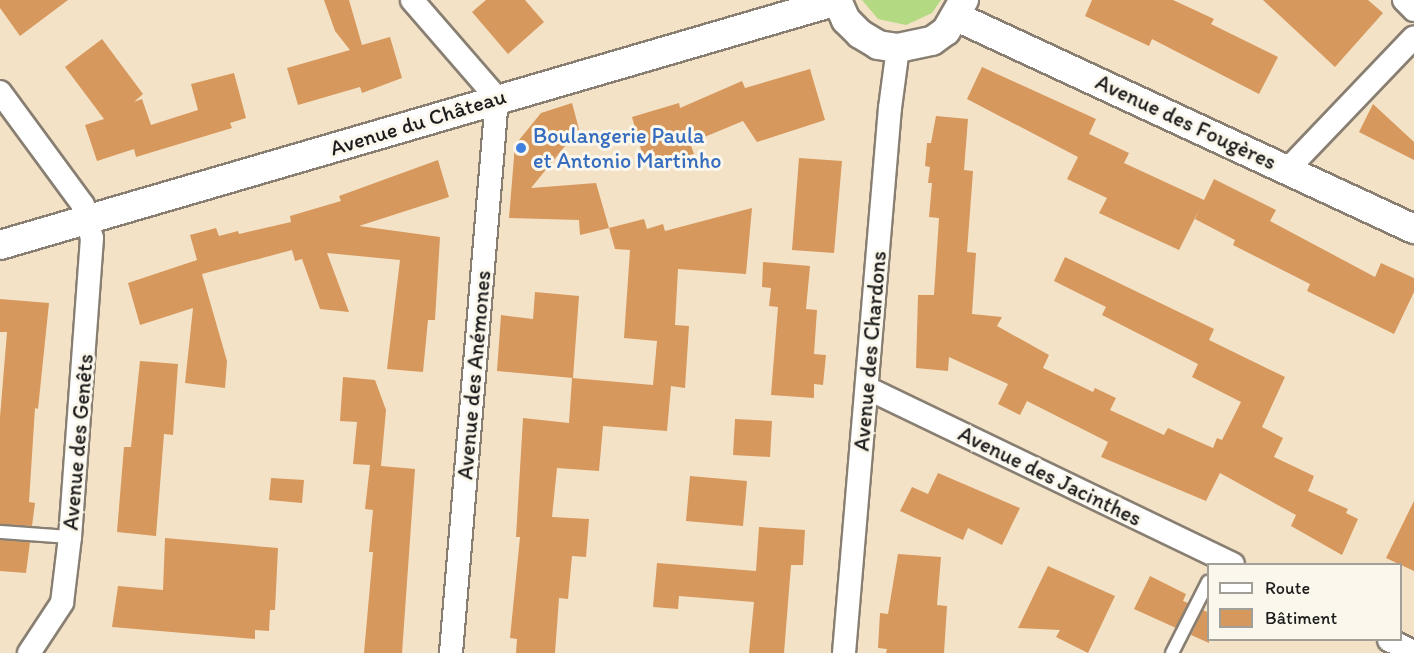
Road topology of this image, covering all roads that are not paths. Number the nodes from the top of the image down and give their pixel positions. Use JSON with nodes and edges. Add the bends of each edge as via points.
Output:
{"nodes":[{"id":1,"x":412,"y":0,"type":"edge"},
{"id":2,"x":1404,"y":0,"type":"edge"},
{"id":3,"x":837,"y":1,"type":"edge"},
{"id":4,"x":961,"y":9,"type":"edge"},
{"id":5,"x":1414,"y":9,"type":"edge"},
{"id":6,"x":1414,"y":38,"type":"edge"},
{"id":7,"x":898,"y":48,"type":"junction"},
{"id":8,"x":0,"y":92,"type":"edge"},
{"id":9,"x":497,"y":98,"type":"junction"},
{"id":10,"x":1288,"y":169,"type":"junction"},
{"id":11,"x":90,"y":220,"type":"junction"},
{"id":12,"x":1414,"y":229,"type":"edge"},
{"id":13,"x":0,"y":245,"type":"edge"},
{"id":14,"x":867,"y":388,"type":"junction"},
{"id":15,"x":0,"y":532,"type":"edge"},
{"id":16,"x":70,"y":537,"type":"junction"},
{"id":17,"x":1223,"y":562,"type":"edge"},
{"id":18,"x":1207,"y":586,"type":"edge"},
{"id":19,"x":1393,"y":641,"type":"edge"},
{"id":20,"x":1414,"y":652,"type":"edge"},
{"id":21,"x":29,"y":653,"type":"edge"},
{"id":22,"x":451,"y":653,"type":"edge"},
{"id":23,"x":844,"y":653,"type":"edge"},
{"id":24,"x":1172,"y":653,"type":"edge"}],
"edges":[{"from":1,"to":9,"type":"street"},
{"from":2,"to":5,"type":"street"},
{"from":3,"to":7,"type":"street","via":[[860,34],[878,45]]},
{"from":3,"to":9,"type":"street","name":"Avenue du Château"},
{"from":4,"to":7,"type":"street","via":[[932,41]]},
{"from":4,"to":10,"type":"street","name":"Avenue des Fougères"},
{"from":6,"to":10,"type":"street"},
{"from":7,"to":14,"type":"street","name":"Avenue des Chardons"},
{"from":8,"to":11,"type":"street","via":[[73,189]]},
{"from":9,"to":11,"type":"street","name":"Avenue du Château"},
{"from":9,"to":22,"type":"street","name":"Avenue des Anémones"},
{"from":10,"to":12,"type":"street","name":"Avenue des Fougères"},
{"from":11,"to":13,"type":"street","name":"Avenue du Château"},
{"from":11,"to":16,"type":"street","name":"Avenue des Genêts","via":[[92,257]]},
{"from":14,"to":17,"type":"street","name":"Avenue des Jacinthes"},
{"from":14,"to":23,"type":"street","name":"Avenue des Chardons"},
{"from":15,"to":16,"type":"lane"},
{"from":16,"to":21,"type":"street","name":"Avenue des Genêts","via":[[62,603]]},
{"from":18,"to":24,"type":"lane"},
{"from":19,"to":20,"type":"street"}]}
